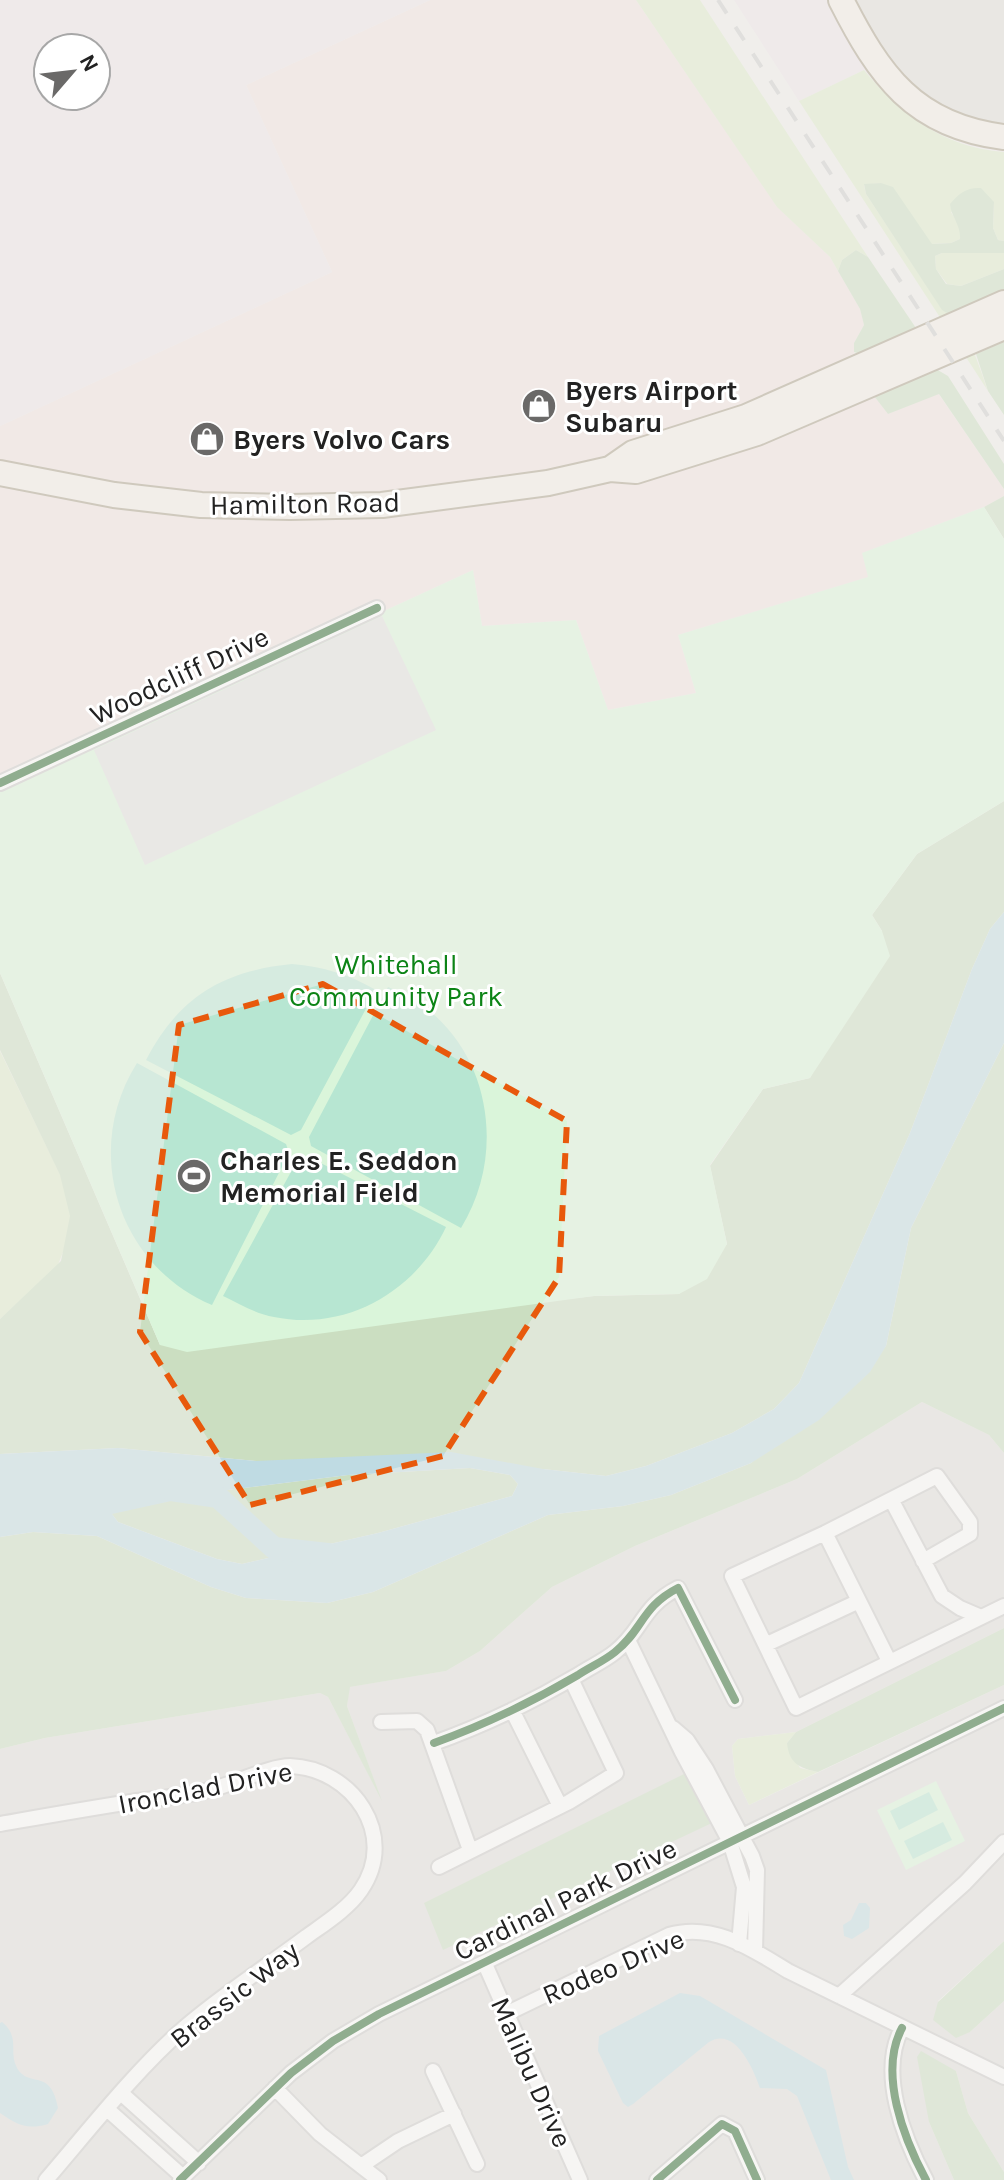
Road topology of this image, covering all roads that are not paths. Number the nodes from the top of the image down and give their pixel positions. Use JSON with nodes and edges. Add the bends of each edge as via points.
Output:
{"nodes":[{"id":1,"x":841,"y":0,"type":"edge"},
{"id":2,"x":1004,"y":137,"type":"edge"},
{"id":3,"x":1004,"y":303,"type":"edge"},
{"id":4,"x":1004,"y":327,"type":"edge"},
{"id":5,"x":610,"y":469,"type":"junction"},
{"id":6,"x":0,"y":473,"type":"edge"},
{"id":7,"x":377,"y":608,"type":"dead end"},
{"id":8,"x":0,"y":783,"type":"edge"},
{"id":9,"x":892,"y":1501,"type":"junction"},
{"id":10,"x":825,"y":1533,"type":"junction"},
{"id":11,"x":923,"y":1561,"type":"junction"},
{"id":12,"x":857,"y":1602,"type":"junction"},
{"id":13,"x":1004,"y":1606,"type":"edge"},
{"id":14,"x":981,"y":1617,"type":"junction"},
{"id":15,"x":628,"y":1640,"type":"junction"},
{"id":16,"x":767,"y":1644,"type":"junction"},
{"id":17,"x":889,"y":1661,"type":"junction"},
{"id":18,"x":571,"y":1679,"type":"junction"},
{"id":19,"x":735,"y":1700,"type":"dead end"},
{"id":20,"x":1004,"y":1708,"type":"edge"},
{"id":21,"x":512,"y":1710,"type":"junction"},
{"id":22,"x":381,"y":1722,"type":"dead end"},
{"id":23,"x":434,"y":1743,"type":"junction"},
{"id":24,"x":355,"y":1795,"type":"joint"},
{"id":25,"x":560,"y":1806,"type":"junction"},
{"id":26,"x":0,"y":1824,"type":"edge"},
{"id":27,"x":736,"y":1839,"type":"junction"},
{"id":28,"x":1004,"y":1842,"type":"edge"},
{"id":29,"x":470,"y":1850,"type":"junction"},
{"id":30,"x":439,"y":1867,"type":"dead end"},
{"id":31,"x":739,"y":1944,"type":"junction"},
{"id":32,"x":755,"y":1951,"type":"junction"},
{"id":33,"x":485,"y":1964,"type":"junction"},
{"id":34,"x":839,"y":1996,"type":"junction"},
{"id":35,"x":506,"y":2014,"type":"junction"},
{"id":36,"x":902,"y":2028,"type":"junction"},
{"id":37,"x":433,"y":2071,"type":"dead end"},
{"id":38,"x":1004,"y":2077,"type":"edge"},
{"id":39,"x":275,"y":2088,"type":"junction"},
{"id":40,"x":121,"y":2093,"type":"junction"},
{"id":41,"x":107,"y":2109,"type":"junction"},
{"id":42,"x":454,"y":2114,"type":"junction"},
{"id":43,"x":477,"y":2164,"type":"dead end"},
{"id":44,"x":361,"y":2166,"type":"junction"},
{"id":45,"x":191,"y":2174,"type":"edge"},
{"id":46,"x":46,"y":2180,"type":"edge"},
{"id":47,"x":379,"y":2180,"type":"edge"},
{"id":48,"x":580,"y":2180,"type":"edge"},
{"id":49,"x":657,"y":2180,"type":"edge"},
{"id":50,"x":757,"y":2180,"type":"edge"},
{"id":51,"x":926,"y":2180,"type":"edge"}],
"edges":[{"from":1,"to":2,"type":"main road","via":[[878,68],[906,96],[958,126]]},
{"from":3,"to":5,"type":"main road","name":"Hamilton Road","via":[[746,417],[633,453]]},
{"from":4,"to":5,"type":"main road","name":"Hamilton Road","via":[[757,433],[636,471]]},
{"from":5,"to":6,"type":"main road","name":"Hamilton Road","via":[[424,501],[342,508],[201,505]]},
{"from":7,"to":8,"type":"street","name":"Woodcliff Drive"},
{"from":9,"to":10,"type":"street"},
{"from":9,"to":11,"type":"street"},
{"from":9,"to":11,"type":"street","via":[[937,1476],[971,1528],[970,1534]]},
{"from":10,"to":12,"type":"street"},
{"from":10,"to":16,"type":"street","via":[[732,1576]]},
{"from":11,"to":14,"type":"street","via":[[942,1596]]},
{"from":12,"to":16,"type":"street"},
{"from":12,"to":17,"type":"street"},
{"from":13,"to":14,"type":"street"},
{"from":14,"to":17,"type":"street"},
{"from":15,"to":18,"type":"street"},
{"from":15,"to":19,"type":"street","via":[[650,1606],[678,1588]]},
{"from":15,"to":27,"type":"street","via":[[667,1722],[706,1769]]},
{"from":16,"to":17,"type":"street","via":[[796,1708]]},
{"from":18,"to":21,"type":"street"},
{"from":18,"to":25,"type":"street","via":[[616,1773]]},
{"from":20,"to":27,"type":"street","name":"Cardinal Park Drive"},
{"from":21,"to":23,"type":"street"},
{"from":21,"to":25,"type":"street"},
{"from":22,"to":23,"type":"street","via":[[417,1721]]},
{"from":23,"to":29,"type":"street"},
{"from":24,"to":26,"type":"street","name":"Ironclad Drive","via":[[330,1775],[285,1766],[208,1791]]},
{"from":24,"to":40,"type":"street","name":"Brassic Way","via":[[366,1812],[374,1851],[360,1892],[184,2028]]},
{"from":25,"to":29,"type":"street"},
{"from":27,"to":31,"type":"street","via":[[744,1887]]},
{"from":27,"to":32,"type":"street","via":[[757,1870]]},
{"from":27,"to":33,"type":"street","name":"Cardinal Park Drive"},
{"from":28,"to":34,"type":"street"},
{"from":29,"to":30,"type":"street"},
{"from":31,"to":32,"type":"street","name":"Rodeo Drive"},
{"from":31,"to":35,"type":"street","name":"Rodeo Drive","via":[[696,1930],[669,1935]]},
{"from":32,"to":34,"type":"street","name":"Rodeo Drive"},
{"from":33,"to":35,"type":"street","name":"Malibu Drive"},
{"from":33,"to":39,"type":"street","name":"Cardinal Park Drive","via":[[333,2041]]},
{"from":34,"to":36,"type":"street","name":"Rodeo Drive"},
{"from":35,"to":48,"type":"street","name":"Malibu Drive"},
{"from":36,"to":38,"type":"street","name":"Rodeo Drive"},
{"from":36,"to":51,"type":"street","via":[[893,2080],[901,2125]]},
{"from":37,"to":42,"type":"street"},
{"from":39,"to":44,"type":"street"},
{"from":39,"to":45,"type":"street","name":"Cardinal Park Drive"},
{"from":40,"to":41,"type":"street","name":"Brassic Way"},
{"from":40,"to":45,"type":"street"},
{"from":41,"to":45,"type":"street"},
{"from":41,"to":46,"type":"street","name":"Brassic Way"},
{"from":42,"to":43,"type":"street"},
{"from":42,"to":44,"type":"street"},
{"from":44,"to":47,"type":"street"},
{"from":49,"to":50,"type":"street","via":[[722,2124],[735,2131]]}]}
